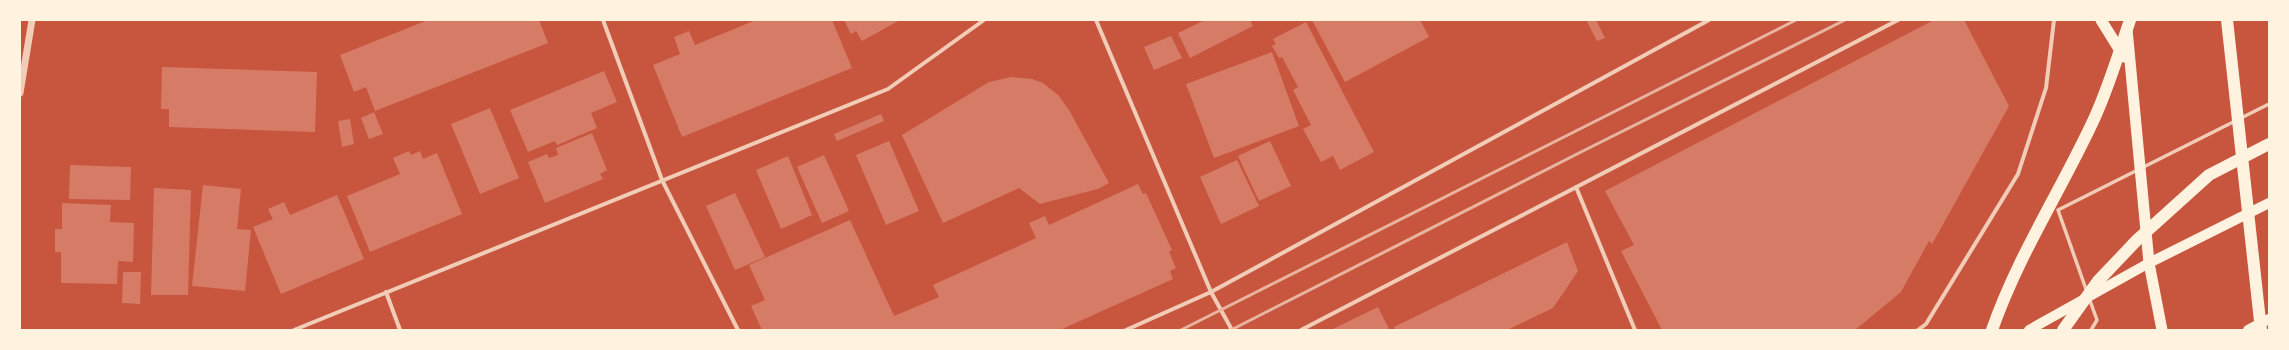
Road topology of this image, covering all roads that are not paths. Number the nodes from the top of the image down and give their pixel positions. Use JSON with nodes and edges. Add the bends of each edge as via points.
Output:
{"nodes":[{"id":1,"x":32,"y":20,"type":"edge"},
{"id":2,"x":603,"y":20,"type":"edge"},
{"id":3,"x":984,"y":20,"type":"edge"},
{"id":4,"x":1096,"y":20,"type":"edge"},
{"id":5,"x":1708,"y":20,"type":"edge"},
{"id":6,"x":1898,"y":20,"type":"edge"},
{"id":7,"x":2054,"y":20,"type":"edge"},
{"id":8,"x":2101,"y":20,"type":"edge"},
{"id":9,"x":2126,"y":20,"type":"edge"},
{"id":10,"x":2130,"y":20,"type":"edge"},
{"id":11,"x":2227,"y":20,"type":"edge"},
{"id":12,"x":2131,"y":68,"type":"junction"},
{"id":13,"x":20,"y":93,"type":"edge"},
{"id":14,"x":2269,"y":104,"type":"edge"},
{"id":15,"x":2269,"y":144,"type":"edge"},
{"id":16,"x":662,"y":180,"type":"junction"},
{"id":17,"x":1576,"y":187,"type":"junction"},
{"id":18,"x":2269,"y":203,"type":"edge"},
{"id":19,"x":2149,"y":263,"type":"junction"},
{"id":20,"x":386,"y":292,"type":"junction"},
{"id":21,"x":1211,"y":292,"type":"junction"},
{"id":22,"x":2269,"y":319,"type":"edge"},
{"id":23,"x":294,"y":330,"type":"edge"},
{"id":24,"x":400,"y":330,"type":"edge"},
{"id":25,"x":738,"y":330,"type":"edge"},
{"id":26,"x":1126,"y":330,"type":"edge"},
{"id":27,"x":1232,"y":330,"type":"edge"},
{"id":28,"x":1302,"y":330,"type":"edge"},
{"id":29,"x":1635,"y":330,"type":"edge"},
{"id":30,"x":1918,"y":330,"type":"edge"},
{"id":31,"x":1992,"y":330,"type":"edge"},
{"id":32,"x":2029,"y":330,"type":"edge"},
{"id":33,"x":2063,"y":330,"type":"edge"},
{"id":34,"x":2092,"y":330,"type":"edge"},
{"id":35,"x":2162,"y":330,"type":"edge"},
{"id":36,"x":2248,"y":330,"type":"edge"},
{"id":37,"x":2261,"y":330,"type":"edge"}],
"edges":[{"from":1,"to":13,"type":"street"},
{"from":2,"to":16,"type":"street"},
{"from":3,"to":16,"type":"street","via":[[888,89]]},
{"from":4,"to":21,"type":"street"},
{"from":5,"to":21,"type":"street"},
{"from":6,"to":17,"type":"street"},
{"from":7,"to":30,"type":"street","via":[[2046,88],[2018,174],[1926,324]]},
{"from":8,"to":12,"type":"highway"},
{"from":9,"to":12,"type":"highway"},
{"from":10,"to":31,"type":"highway","via":[[2094,118],[2029,244]]},
{"from":11,"to":37,"type":"highway"},
{"from":12,"to":19,"type":"highway"},
{"from":14,"to":34,"type":"street","via":[[2058,210],[2097,320]]},
{"from":15,"to":33,"type":"highway","via":[[2209,175],[2136,240],[2098,281]]},
{"from":16,"to":20,"type":"street"},
{"from":16,"to":25,"type":"street"},
{"from":17,"to":28,"type":"street"},
{"from":17,"to":29,"type":"street"},
{"from":18,"to":19,"type":"main road"},
{"from":19,"to":32,"type":"main road"},
{"from":19,"to":35,"type":"highway"},
{"from":20,"to":23,"type":"street"},
{"from":20,"to":24,"type":"street"},
{"from":21,"to":26,"type":"street"},
{"from":21,"to":27,"type":"street"},
{"from":22,"to":36,"type":"main road"}]}
